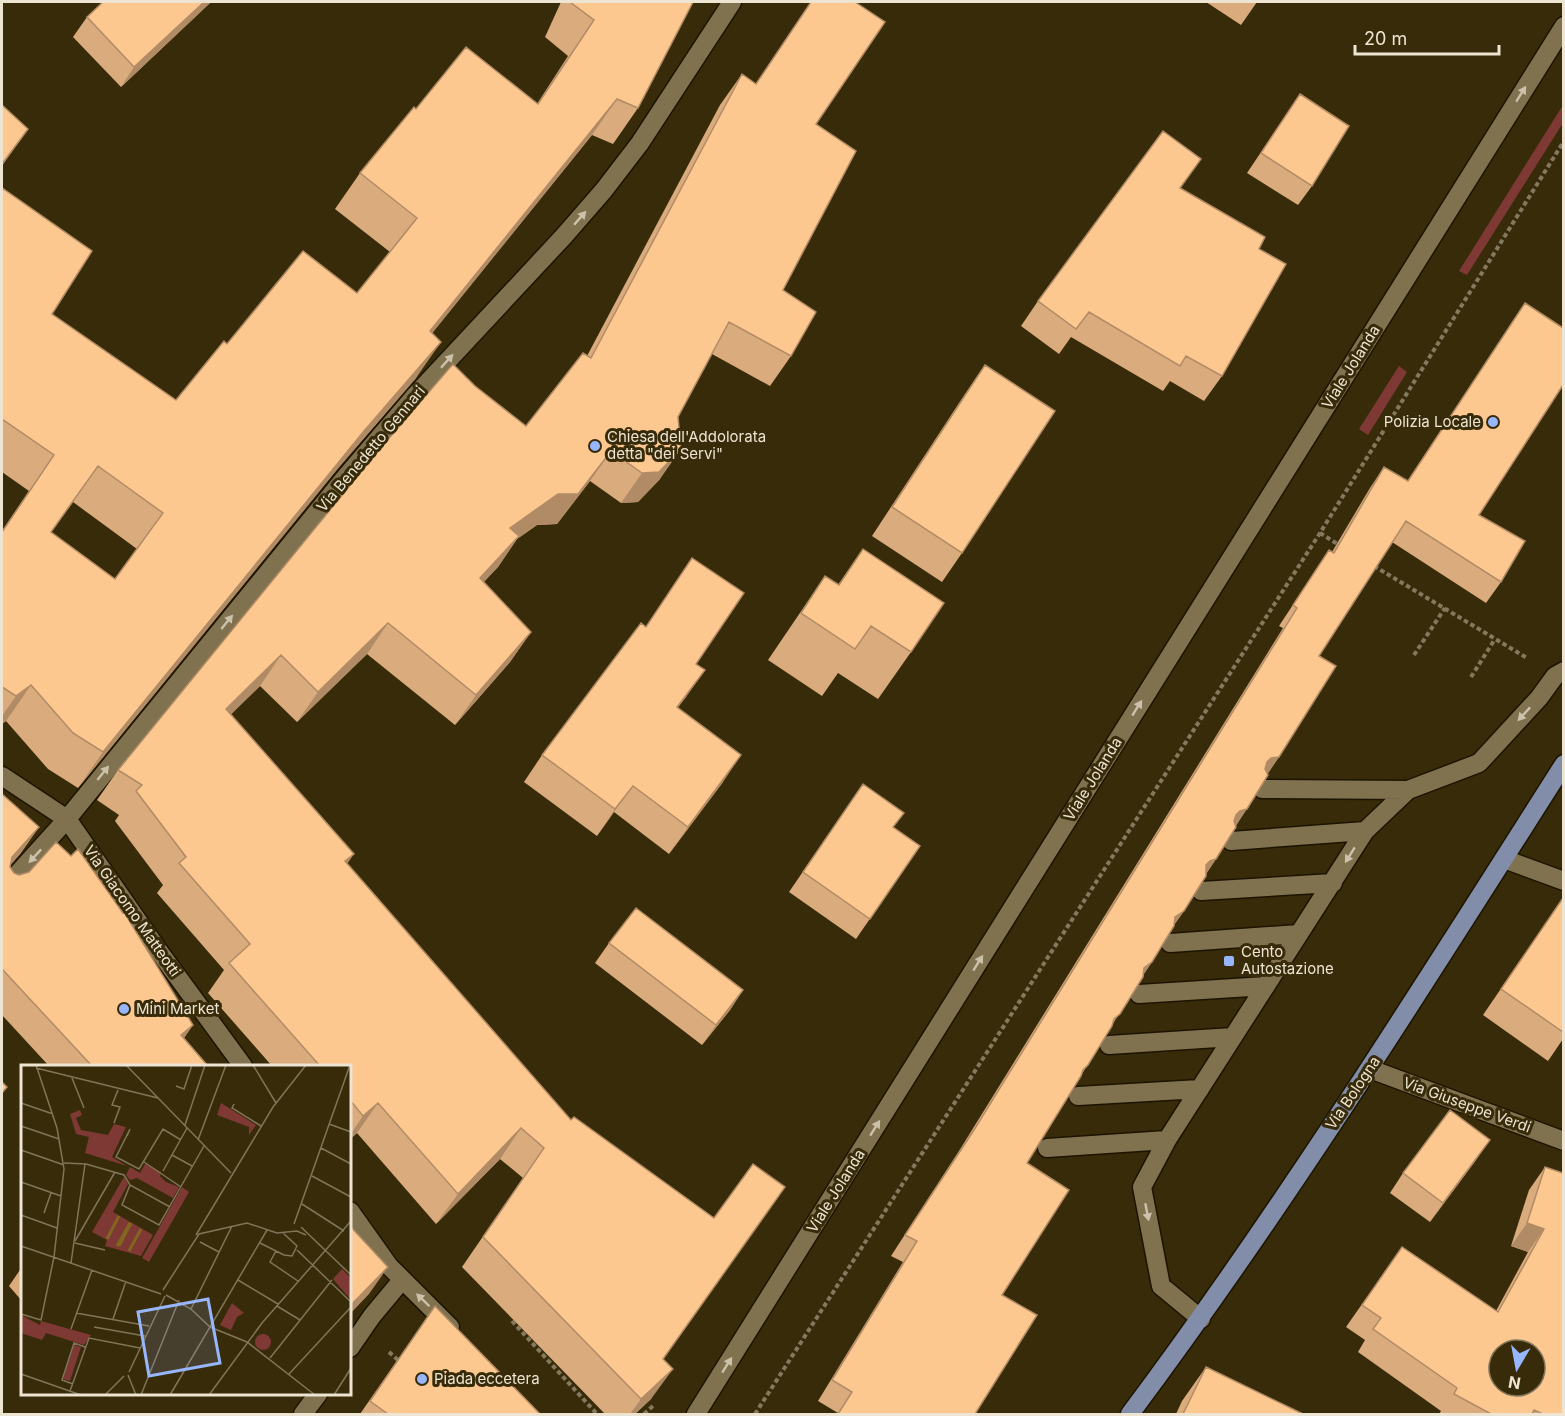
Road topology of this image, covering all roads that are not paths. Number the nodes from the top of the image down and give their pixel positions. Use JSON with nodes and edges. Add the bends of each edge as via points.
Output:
{"nodes":[{"id":1,"x":732,"y":2,"type":"edge"},
{"id":2,"x":1563,"y":26,"type":"edge"},
{"id":3,"x":1559,"y":674,"type":"edge"},
{"id":4,"x":1563,"y":764,"type":"edge"},
{"id":5,"x":2,"y":776,"type":"edge"},
{"id":6,"x":1262,"y":789,"type":"edge"},
{"id":7,"x":1408,"y":790,"type":"junction"},
{"id":8,"x":67,"y":819,"type":"junction"},
{"id":9,"x":1365,"y":831,"type":"junction"},
{"id":10,"x":1231,"y":841,"type":"edge"},
{"id":11,"x":1504,"y":859,"type":"junction"},
{"id":12,"x":1563,"y":881,"type":"edge"},
{"id":13,"x":1332,"y":883,"type":"junction"},
{"id":14,"x":2,"y":891,"type":"edge"},
{"id":15,"x":1201,"y":891,"type":"edge"},
{"id":16,"x":1299,"y":934,"type":"junction"},
{"id":17,"x":1170,"y":943,"type":"edge"},
{"id":18,"x":1266,"y":986,"type":"junction"},
{"id":19,"x":1139,"y":994,"type":"edge"},
{"id":20,"x":1233,"y":1037,"type":"junction"},
{"id":21,"x":1109,"y":1045,"type":"edge"},
{"id":22,"x":242,"y":1065,"type":"edge"},
{"id":23,"x":1370,"y":1069,"type":"junction"},
{"id":24,"x":1200,"y":1089,"type":"junction"},
{"id":25,"x":1078,"y":1096,"type":"edge"},
{"id":26,"x":1167,"y":1140,"type":"junction"},
{"id":27,"x":1563,"y":1140,"type":"edge"},
{"id":28,"x":1047,"y":1148,"type":"edge"},
{"id":29,"x":351,"y":1212,"type":"edge"},
{"id":30,"x":402,"y":1280,"type":"junction"},
{"id":31,"x":1201,"y":1319,"type":"junction"},
{"id":32,"x":462,"y":1339,"type":"edge"},
{"id":33,"x":351,"y":1347,"type":"edge"},
{"id":34,"x":317,"y":1395,"type":"edge"},
{"id":35,"x":303,"y":1414,"type":"edge"},
{"id":36,"x":696,"y":1414,"type":"edge"},
{"id":37,"x":1130,"y":1414,"type":"edge"}],
"edges":[{"from":8,"to":1,"type":"street","name":"Via Benedetto Gennari","one_way":true,"via":[[348,474],[604,190],[640,143]]},
{"from":36,"to":2,"type":"street","name":"Viale Jolanda","one_way":true},
{"from":3,"to":7,"type":"street","one_way":true,"via":[[1479,763]]},
{"from":4,"to":11,"type":"main road","name":"Via Bologna"},
{"from":5,"to":8,"type":"street","name":"Via Giacomo Matteotti"},
{"from":6,"to":7,"type":"street"},
{"from":7,"to":9,"type":"street"},
{"from":8,"to":14,"type":"street","name":"Via Benedetto Gennari","one_way":true},
{"from":8,"to":22,"type":"street","name":"Via Giacomo Matteotti"},
{"from":9,"to":10,"type":"street"},
{"from":9,"to":13,"type":"street","one_way":true},
{"from":11,"to":12,"type":"street"},
{"from":11,"to":23,"type":"main road","name":"Via Bologna"},
{"from":13,"to":15,"type":"street"},
{"from":13,"to":16,"type":"street"},
{"from":16,"to":17,"type":"street"},
{"from":16,"to":18,"type":"street"},
{"from":18,"to":19,"type":"street"},
{"from":18,"to":20,"type":"street"},
{"from":20,"to":21,"type":"street"},
{"from":20,"to":24,"type":"street"},
{"from":23,"to":27,"type":"street","name":"Via Giuseppe Verdi"},
{"from":23,"to":31,"type":"main road","name":"Via Bologna"},
{"from":24,"to":25,"type":"street"},
{"from":24,"to":26,"type":"street"},
{"from":26,"to":28,"type":"street"},
{"from":26,"to":31,"type":"street","one_way":true,"via":[[1142,1187],[1161,1286]]},
{"from":29,"to":30,"type":"street"},
{"from":32,"to":30,"type":"street","one_way":true},
{"from":30,"to":33,"type":"street"},
{"from":31,"to":37,"type":"main road","name":"Via Bologna"},
{"from":34,"to":35,"type":"street"}]}
